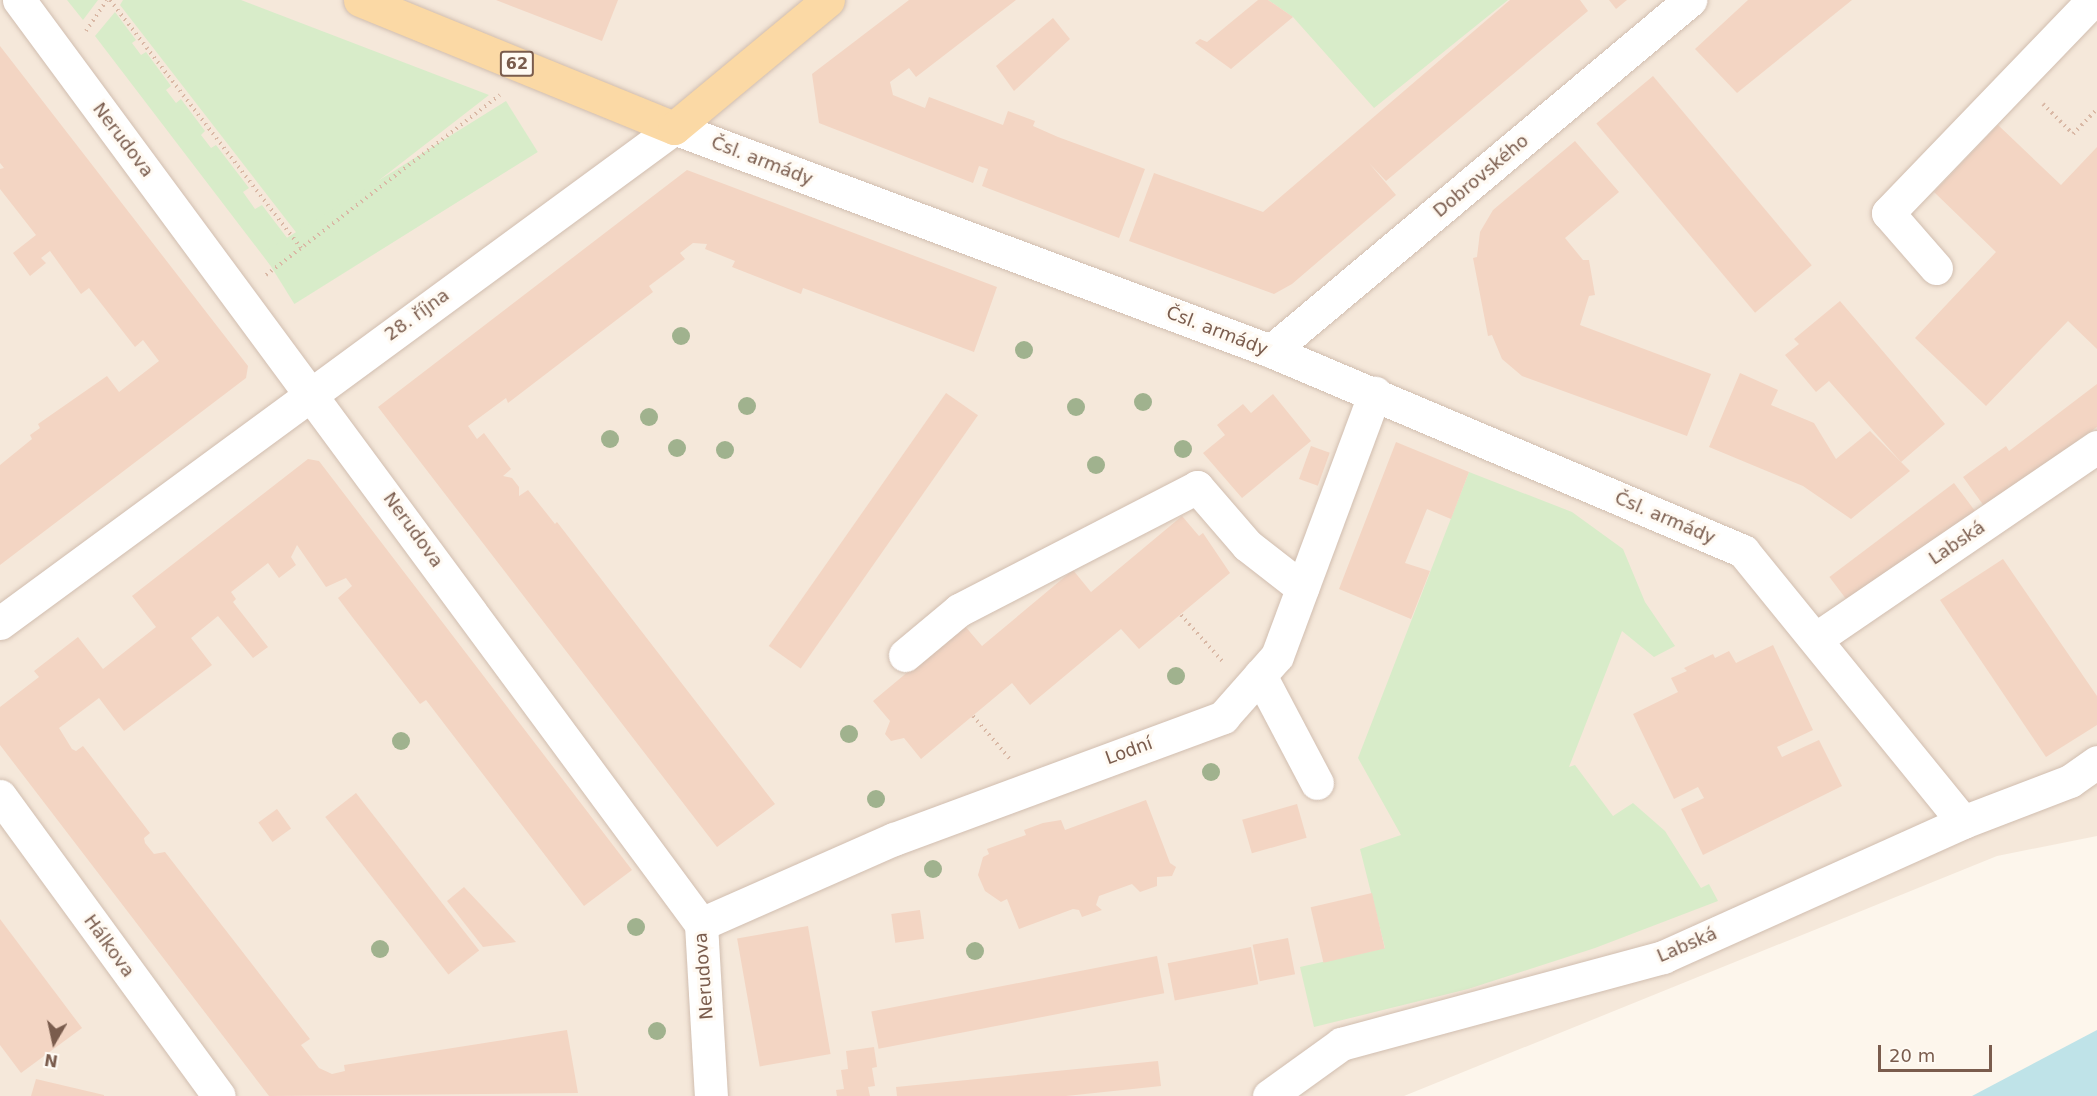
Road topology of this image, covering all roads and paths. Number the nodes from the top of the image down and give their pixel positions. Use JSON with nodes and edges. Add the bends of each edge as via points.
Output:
{"nodes":[{"id":1,"x":19,"y":0,"type":"edge"},
{"id":2,"x":110,"y":0,"type":"edge"},
{"id":3,"x":360,"y":0,"type":"edge"},
{"id":4,"x":828,"y":0,"type":"edge"},
{"id":5,"x":1690,"y":0,"type":"edge"},
{"id":6,"x":2082,"y":4,"type":"edge"},
{"id":7,"x":523,"y":66,"type":"junction"},
{"id":8,"x":2018,"y":78,"type":"junction"},
{"id":9,"x":2097,"y":109,"type":"edge"},
{"id":10,"x":674,"y":128,"type":"junction"},
{"id":11,"x":301,"y":248,"type":"junction"},
{"id":12,"x":1936,"y":268,"type":"dead end"},
{"id":13,"x":239,"y":295,"type":"junction"},
{"id":14,"x":1272,"y":351,"type":"junction"},
{"id":15,"x":311,"y":392,"type":"junction"},
{"id":16,"x":1375,"y":393,"type":"junction"},
{"id":17,"x":2097,"y":447,"type":"edge"},
{"id":18,"x":1302,"y":588,"type":"junction"},
{"id":19,"x":1181,"y":615,"type":"dead end"},
{"id":20,"x":0,"y":623,"type":"edge"},
{"id":21,"x":1817,"y":638,"type":"junction"},
{"id":22,"x":905,"y":655,"type":"dead end"},
{"id":23,"x":1254,"y":682,"type":"junction"},
{"id":24,"x":973,"y":716,"type":"dead end"},
{"id":25,"x":2097,"y":762,"type":"edge"},
{"id":26,"x":1317,"y":783,"type":"dead end"},
{"id":27,"x":1035,"y":786,"type":"junction"},
{"id":28,"x":0,"y":796,"type":"edge"},
{"id":29,"x":1963,"y":822,"type":"junction"},
{"id":30,"x":701,"y":924,"type":"junction"},
{"id":31,"x":219,"y":1096,"type":"edge"},
{"id":32,"x":711,"y":1096,"type":"edge"},
{"id":33,"x":1269,"y":1096,"type":"edge"}],
"edges":[{"from":1,"to":13,"type":"street","name":"Nerudova"},
{"from":2,"to":11,"type":"path"},
{"from":3,"to":7,"type":"main road","name":"Čsl. armády","number":"62"},
{"from":4,"to":10,"type":"main road","name":"28. října"},
{"from":5,"to":14,"type":"street","name":"Dobrovského"},
{"from":6,"to":8,"type":"street"},
{"from":7,"to":10,"type":"main road","name":"Čsl. armády","number":"62"},
{"from":7,"to":11,"type":"path","via":[[501,95]]},
{"from":8,"to":9,"type":"path","via":[[2073,134]]},
{"from":8,"to":12,"type":"street","via":[[1888,213]]},
{"from":10,"to":14,"type":"street","name":"Čsl. armády"},
{"from":10,"to":15,"type":"street","name":"28. října"},
{"from":11,"to":13,"type":"path"},
{"from":13,"to":15,"type":"street","name":"Nerudova"},
{"from":14,"to":16,"type":"street","name":"Čsl. armády"},
{"from":15,"to":20,"type":"street","name":"28. října"},
{"from":15,"to":30,"type":"street","name":"Nerudova"},
{"from":16,"to":18,"type":"street","name":"Lodní"},
{"from":16,"to":21,"type":"street","name":"Čsl. armády","via":[[1743,551]]},
{"from":17,"to":21,"type":"street","name":"Labská"},
{"from":18,"to":22,"type":"street","via":[[1247,545],[1197,487],[959,610]]},
{"from":18,"to":23,"type":"street","name":"Lodní","via":[[1277,656]]},
{"from":19,"to":23,"type":"path"},
{"from":21,"to":29,"type":"street","name":"Čsl. armády"},
{"from":23,"to":26,"type":"street"},
{"from":23,"to":27,"type":"street","name":"Lodní","via":[[1223,717]]},
{"from":24,"to":27,"type":"path"},
{"from":25,"to":29,"type":"street","name":"Labská","via":[[2070,781]]},
{"from":27,"to":30,"type":"street","name":"Lodní","via":[[894,839]]},
{"from":28,"to":31,"type":"street","name":"Hálkova"},
{"from":29,"to":33,"type":"street","name":"Labská","via":[[1663,957],[1341,1044]]},
{"from":30,"to":32,"type":"street","name":"Nerudova"}]}
